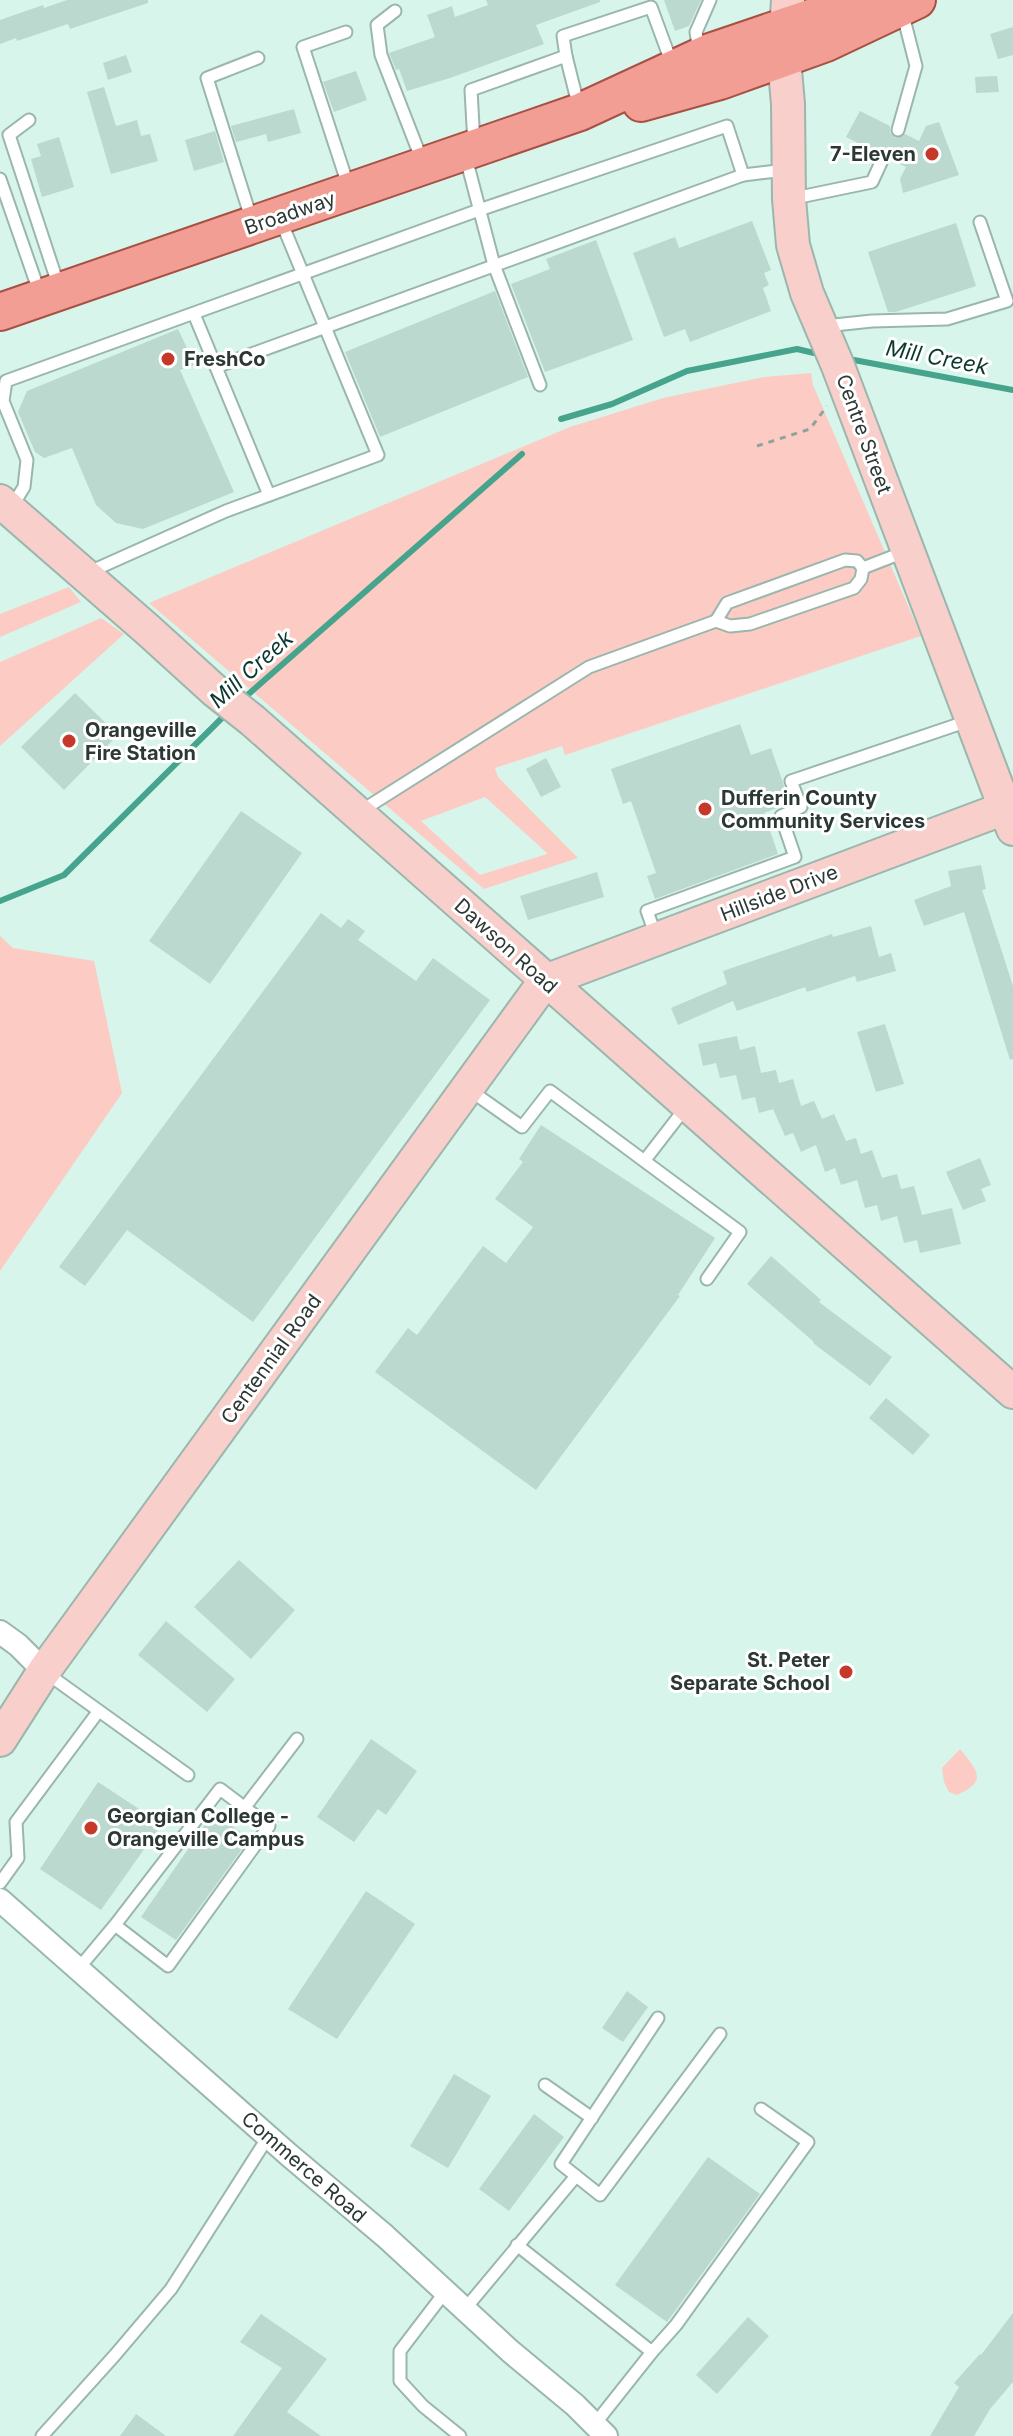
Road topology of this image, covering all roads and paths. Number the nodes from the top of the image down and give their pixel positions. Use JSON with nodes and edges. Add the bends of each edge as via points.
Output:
{"nodes":[{"id":1,"x":710,"y":0,"type":"edge"},
{"id":2,"x":897,"y":3,"type":"edge"},
{"id":3,"x":395,"y":11,"type":"dead end"},
{"id":4,"x":786,"y":28,"type":"edge"},
{"id":5,"x":346,"y":32,"type":"dead end"},
{"id":6,"x":566,"y":56,"type":"junction"},
{"id":7,"x":258,"y":58,"type":"dead end"},
{"id":8,"x":687,"y":62,"type":"junction"},
{"id":9,"x":580,"y":112,"type":"junction"},
{"id":10,"x":29,"y":120,"type":"dead end"},
{"id":11,"x":898,"y":130,"type":"dead end"},
{"id":12,"x":470,"y":152,"type":"junction"},
{"id":13,"x":884,"y":156,"type":"dead end"},
{"id":14,"x":425,"y":167,"type":"junction"},
{"id":15,"x":743,"y":175,"type":"junction"},
{"id":16,"x":0,"y":179,"type":"edge"},
{"id":17,"x":789,"y":184,"type":"junction"},
{"id":18,"x":351,"y":192,"type":"junction"},
{"id":19,"x":479,"y":210,"type":"junction"},
{"id":20,"x":267,"y":221,"type":"junction"},
{"id":21,"x":980,"y":222,"type":"dead end"},
{"id":22,"x":494,"y":265,"type":"junction"},
{"id":23,"x":303,"y":275,"type":"junction"},
{"id":24,"x":51,"y":295,"type":"junction"},
{"id":25,"x":0,"y":312,"type":"edge"},
{"id":26,"x":194,"y":314,"type":"junction"},
{"id":27,"x":821,"y":326,"type":"junction"},
{"id":28,"x":324,"y":327,"type":"junction"},
{"id":29,"x":216,"y":367,"type":"junction"},
{"id":30,"x":540,"y":385,"type":"dead end"},
{"id":31,"x":850,"y":400,"type":"junction"},
{"id":32,"x":757,"y":446,"type":"dead end"},
{"id":33,"x":269,"y":495,"type":"junction"},
{"id":34,"x":5,"y":505,"type":"edge"},
{"id":35,"x":907,"y":551,"type":"junction"},
{"id":36,"x":863,"y":568,"type":"junction"},
{"id":37,"x":82,"y":574,"type":"junction"},
{"id":38,"x":716,"y":621,"type":"junction"},
{"id":39,"x":972,"y":720,"type":"junction"},
{"id":40,"x":357,"y":814,"type":"junction"},
{"id":41,"x":1010,"y":814,"type":"edge"},
{"id":42,"x":656,"y":939,"type":"junction"},
{"id":43,"x":545,"y":981,"type":"junction"},
{"id":44,"x":467,"y":1088,"type":"junction"},
{"id":45,"x":687,"y":1106,"type":"junction"},
{"id":46,"x":645,"y":1160,"type":"junction"},
{"id":47,"x":707,"y":1279,"type":"dead end"},
{"id":48,"x":1013,"y":1392,"type":"edge"},
{"id":49,"x":0,"y":1632,"type":"edge"},
{"id":50,"x":44,"y":1671,"type":"junction"},
{"id":51,"x":98,"y":1712,"type":"junction"},
{"id":52,"x":297,"y":1739,"type":"dead end"},
{"id":53,"x":0,"y":1740,"type":"edge"},
{"id":54,"x":188,"y":1775,"type":"dead end"},
{"id":55,"x":245,"y":1807,"type":"junction"},
{"id":56,"x":0,"y":1883,"type":"edge"},
{"id":57,"x":0,"y":1900,"type":"edge"},
{"id":58,"x":115,"y":1925,"type":"junction"},
{"id":59,"x":79,"y":1968,"type":"junction"},
{"id":60,"x":658,"y":2018,"type":"dead end"},
{"id":61,"x":720,"y":2034,"type":"dead end"},
{"id":62,"x":545,"y":2085,"type":"dead end"},
{"id":63,"x":761,"y":2109,"type":"dead end"},
{"id":64,"x":592,"y":2118,"type":"junction"},
{"id":65,"x":268,"y":2137,"type":"junction"},
{"id":66,"x":576,"y":2176,"type":"junction"},
{"id":67,"x":517,"y":2245,"type":"junction"},
{"id":68,"x":445,"y":2292,"type":"junction"},
{"id":69,"x":465,"y":2309,"type":"junction"},
{"id":70,"x":652,"y":2352,"type":"junction"},
{"id":71,"x":600,"y":2430,"type":"edge"},
{"id":72,"x":42,"y":2436,"type":"edge"},
{"id":73,"x":460,"y":2436,"type":"edge"}],
"edges":[{"from":1,"to":8,"type":"lane"},
{"from":2,"to":4,"type":"main road","name":"Broadway","via":[[855,31]]},
{"from":2,"to":11,"type":"lane","via":[[916,66]]},
{"from":3,"to":14,"type":"lane","via":[[377,25],[381,55]]},
{"from":4,"to":8,"type":"main road","name":"Broadway"},
{"from":4,"to":9,"type":"main road","name":"Broadway","via":[[720,81],[635,105]]},
{"from":4,"to":17,"type":"street","name":"Centre Street"},
{"from":5,"to":18,"type":"lane","via":[[303,47]]},
{"from":6,"to":8,"type":"lane","via":[[563,36],[651,7]]},
{"from":6,"to":9,"type":"lane"},
{"from":6,"to":12,"type":"lane","via":[[471,90]]},
{"from":7,"to":20,"type":"lane","via":[[207,78]]},
{"from":8,"to":9,"type":"main road","name":"Broadway"},
{"from":9,"to":12,"type":"main road","name":"Broadway"},
{"from":10,"to":24,"type":"lane","via":[[9,135]]},
{"from":12,"to":14,"type":"main road","name":"Broadway"},
{"from":12,"to":19,"type":"lane"},
{"from":13,"to":17,"type":"lane","via":[[872,182]]},
{"from":14,"to":18,"type":"main road","name":"Broadway"},
{"from":15,"to":17,"type":"lane"},
{"from":15,"to":19,"type":"lane","via":[[727,126]]},
{"from":15,"to":22,"type":"lane"},
{"from":16,"to":24,"type":"lane"},
{"from":17,"to":27,"type":"street","name":"Centre Street","via":[[793,245]]},
{"from":18,"to":20,"type":"main road","name":"Broadway"},
{"from":19,"to":22,"type":"lane"},
{"from":19,"to":23,"type":"lane"},
{"from":20,"to":23,"type":"lane"},
{"from":20,"to":24,"type":"main road","name":"Broadway"},
{"from":21,"to":27,"type":"lane","via":[[1007,301],[947,319]]},
{"from":22,"to":28,"type":"lane"},
{"from":22,"to":30,"type":"lane"},
{"from":23,"to":26,"type":"lane"},
{"from":23,"to":28,"type":"lane"},
{"from":24,"to":25,"type":"main road","name":"Broadway"},
{"from":26,"to":29,"type":"lane"},
{"from":26,"to":34,"type":"lane","via":[[6,381],[3,401],[27,460],[24,487]]},
{"from":27,"to":31,"type":"street","name":"Centre Street"},
{"from":28,"to":29,"type":"lane"},
{"from":28,"to":33,"type":"lane","via":[[378,455]]},
{"from":29,"to":33,"type":"lane"},
{"from":31,"to":32,"type":"path","via":[[828,405],[810,429]]},
{"from":31,"to":35,"type":"street","name":"Centre Street"},
{"from":33,"to":37,"type":"lane"},
{"from":34,"to":37,"type":"street","name":"Dawson Road"},
{"from":35,"to":36,"type":"lane"},
{"from":35,"to":39,"type":"street","name":"Centre Street"},
{"from":36,"to":38,"type":"lane","via":[[854,588],[750,624]]},
{"from":36,"to":38,"type":"lane","via":[[845,560],[727,603]]},
{"from":37,"to":40,"type":"street","name":"Dawson Road"},
{"from":38,"to":40,"type":"lane","via":[[589,667]]},
{"from":39,"to":41,"type":"street","name":"Centre Street"},
{"from":39,"to":42,"type":"lane","via":[[791,781],[801,807],[781,816],[795,857],[647,911]]},
{"from":40,"to":43,"type":"street","name":"Dawson Road"},
{"from":41,"to":42,"type":"street","name":"Hillside Drive"},
{"from":42,"to":43,"type":"street","name":"Hillside Drive"},
{"from":43,"to":44,"type":"street","name":"Centennial Road"},
{"from":43,"to":45,"type":"street","name":"Dawson Road"},
{"from":44,"to":46,"type":"lane","via":[[522,1127],[550,1091]]},
{"from":44,"to":50,"type":"street","name":"Centennial Road"},
{"from":45,"to":46,"type":"lane"},
{"from":45,"to":48,"type":"street","name":"Dawson Road"},
{"from":46,"to":47,"type":"lane","via":[[740,1232]]},
{"from":49,"to":50,"type":"street"},
{"from":50,"to":51,"type":"lane"},
{"from":50,"to":53,"type":"street","name":"Centennial Road"},
{"from":51,"to":54,"type":"lane"},
{"from":51,"to":56,"type":"lane","via":[[16,1822],[18,1858]]},
{"from":52,"to":55,"type":"lane"},
{"from":55,"to":58,"type":"lane","via":[[220,1789]]},
{"from":55,"to":58,"type":"lane","via":[[269,1826],[168,1966]]},
{"from":57,"to":59,"type":"street","name":"Commerce Road"},
{"from":58,"to":59,"type":"lane"},
{"from":59,"to":65,"type":"street","name":"Commerce Road"},
{"from":60,"to":64,"type":"lane"},
{"from":61,"to":66,"type":"lane","via":[[600,2195]]},
{"from":62,"to":64,"type":"lane"},
{"from":63,"to":70,"type":"lane","via":[[808,2142]]},
{"from":64,"to":66,"type":"lane","via":[[561,2164]]},
{"from":65,"to":68,"type":"street","name":"Commerce Road"},
{"from":65,"to":72,"type":"lane","via":[[171,2289]]},
{"from":66,"to":67,"type":"lane"},
{"from":67,"to":69,"type":"lane"},
{"from":67,"to":70,"type":"lane"},
{"from":68,"to":69,"type":"street","name":"Commerce Road"},
{"from":68,"to":73,"type":"lane","via":[[400,2351],[400,2381]]},
{"from":69,"to":71,"type":"street","name":"Commerce Road"},
{"from":70,"to":71,"type":"lane"}]}
